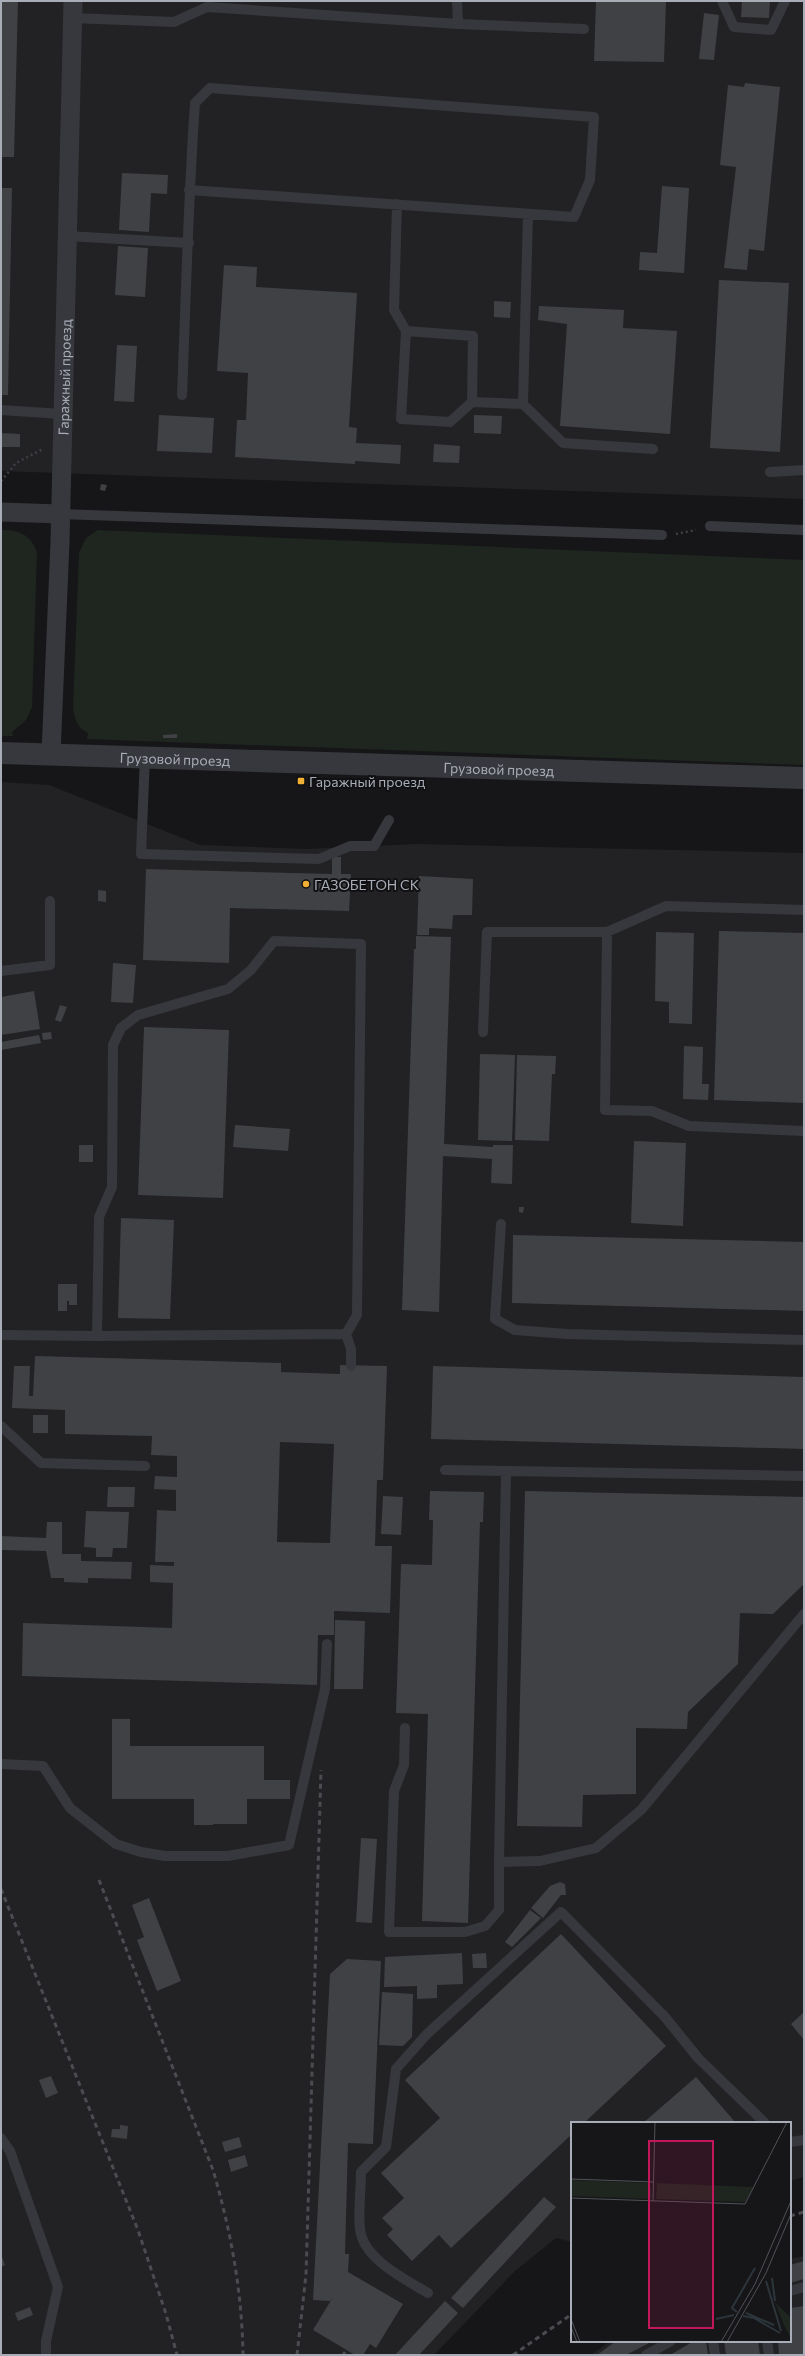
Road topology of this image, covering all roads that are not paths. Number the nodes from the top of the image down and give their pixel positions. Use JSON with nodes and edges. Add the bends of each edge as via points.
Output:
{"nodes":[{"id":1,"x":457,"y":1,"type":"edge"},
{"id":2,"x":722,"y":1,"type":"edge"},
{"id":3,"x":784,"y":1,"type":"edge"},
{"id":4,"x":72,"y":10,"type":"edge"},
{"id":5,"x":458,"y":24,"type":"junction"},
{"id":6,"x":584,"y":29,"type":"dead end"},
{"id":7,"x":189,"y":190,"type":"junction"},
{"id":8,"x":397,"y":204,"type":"junction"},
{"id":9,"x":528,"y":214,"type":"junction"},
{"id":10,"x":66,"y":236,"type":"junction"},
{"id":11,"x":189,"y":243,"type":"junction"},
{"id":12,"x":406,"y":331,"type":"junction"},
{"id":13,"x":182,"y":396,"type":"dead end"},
{"id":14,"x":472,"y":402,"type":"junction"},
{"id":15,"x":523,"y":404,"type":"junction"},
{"id":16,"x":1,"y":410,"type":"edge"},
{"id":17,"x":62,"y":414,"type":"junction"},
{"id":18,"x":653,"y":449,"type":"dead end"},
{"id":19,"x":804,"y":470,"type":"edge"},
{"id":20,"x":770,"y":472,"type":"dead end"},
{"id":21,"x":1,"y":512,"type":"edge"},
{"id":22,"x":60,"y":514,"type":"junction"},
{"id":23,"x":710,"y":526,"type":"road end"},
{"id":24,"x":804,"y":530,"type":"edge"},
{"id":25,"x":662,"y":535,"type":"road end"},
{"id":26,"x":1,"y":753,"type":"edge"},
{"id":27,"x":51,"y":754,"type":"junction"},
{"id":28,"x":145,"y":756,"type":"junction"},
{"id":29,"x":804,"y":778,"type":"edge"},
{"id":30,"x":389,"y":820,"type":"dead end"},
{"id":31,"x":50,"y":901,"type":"dead end"},
{"id":32,"x":804,"y":910,"type":"edge"},
{"id":33,"x":607,"y":932,"type":"junction"},
{"id":34,"x":1,"y":970,"type":"edge"},
{"id":35,"x":483,"y":1032,"type":"dead end"},
{"id":36,"x":804,"y":1130,"type":"edge"},
{"id":37,"x":501,"y":1224,"type":"dead end"},
{"id":38,"x":346,"y":1334,"type":"junction"},
{"id":39,"x":1,"y":1335,"type":"edge"},
{"id":40,"x":97,"y":1336,"type":"junction"},
{"id":41,"x":804,"y":1340,"type":"edge"},
{"id":42,"x":352,"y":1366,"type":"dead end"},
{"id":43,"x":1,"y":1426,"type":"edge"},
{"id":44,"x":145,"y":1466,"type":"dead end"},
{"id":45,"x":445,"y":1470,"type":"dead end"},
{"id":46,"x":506,"y":1471,"type":"junction"},
{"id":47,"x":804,"y":1476,"type":"edge"},
{"id":48,"x":804,"y":1614,"type":"edge"},
{"id":49,"x":327,"y":1644,"type":"dead end"},
{"id":50,"x":405,"y":1728,"type":"dead end"},
{"id":51,"x":1,"y":1764,"type":"edge"},
{"id":52,"x":499,"y":1862,"type":"junction"},
{"id":53,"x":764,"y":2122,"type":"edge"},
{"id":54,"x":1,"y":2138,"type":"edge"},
{"id":55,"x":804,"y":2140,"type":"edge"},
{"id":56,"x":791,"y":2142,"type":"edge"},
{"id":57,"x":804,"y":2287,"type":"edge"},
{"id":58,"x":791,"y":2291,"type":"edge"},
{"id":59,"x":428,"y":2293,"type":"dead end"},
{"id":60,"x":669,"y":2342,"type":"edge"},
{"id":61,"x":713,"y":2342,"type":"edge"},
{"id":62,"x":767,"y":2342,"type":"edge"},
{"id":63,"x":46,"y":2355,"type":"edge"},
{"id":64,"x":646,"y":2355,"type":"edge"},
{"id":65,"x":715,"y":2355,"type":"edge"},
{"id":66,"x":769,"y":2355,"type":"edge"}],
"edges":[{"from":1,"to":5,"type":"lane"},
{"from":2,"to":3,"type":"lane","via":[[734,26],[771,30]]},
{"from":4,"to":5,"type":"lane","via":[[174,22],[207,7]]},
{"from":4,"to":10,"type":"street","name":"Гаражный проезд"},
{"from":5,"to":6,"type":"lane"},
{"from":7,"to":8,"type":"lane"},
{"from":7,"to":9,"type":"lane","via":[[195,103],[210,88],[594,117],[590,180],[574,217]]},
{"from":7,"to":11,"type":"lane"},
{"from":8,"to":9,"type":"lane"},
{"from":8,"to":12,"type":"lane","via":[[394,310]]},
{"from":9,"to":15,"type":"lane"},
{"from":10,"to":11,"type":"lane"},
{"from":10,"to":17,"type":"street","name":"Гаражный проезд"},
{"from":11,"to":13,"type":"lane"},
{"from":12,"to":14,"type":"lane","via":[[473,336]]},
{"from":12,"to":14,"type":"lane","via":[[401,419],[450,422]]},
{"from":14,"to":15,"type":"lane"},
{"from":15,"to":18,"type":"lane","via":[[563,442]]},
{"from":16,"to":17,"type":"lane"},
{"from":17,"to":22,"type":"street","name":"Гаражный проезд"},
{"from":19,"to":20,"type":"lane"},
{"from":21,"to":22,"type":"street"},
{"from":22,"to":25,"type":"lane"},
{"from":22,"to":27,"type":"street","name":"Гаражный проезд"},
{"from":23,"to":24,"type":"lane"},
{"from":26,"to":27,"type":"street","name":"Грузовой проезд"},
{"from":27,"to":28,"type":"street","name":"Грузовой проезд"},
{"from":28,"to":29,"type":"street","name":"Грузовой проезд"},
{"from":28,"to":30,"type":"lane","via":[[141,854],[319,859],[350,846],[374,846]]},
{"from":31,"to":34,"type":"lane","via":[[50,965]]},
{"from":32,"to":33,"type":"lane","via":[[666,906]]},
{"from":33,"to":35,"type":"lane","via":[[487,932]]},
{"from":33,"to":36,"type":"lane","via":[[605,1110],[652,1111],[689,1126]]},
{"from":37,"to":41,"type":"lane","via":[[495,1319],[514,1330],[567,1334]]},
{"from":38,"to":40,"type":"lane"},
{"from":38,"to":40,"type":"lane","via":[[357,1315],[361,944],[274,941],[251,970],[228,988],[138,1015],[121,1028],[113,1045],[112,1187],[99,1217]]},
{"from":38,"to":42,"type":"lane","via":[[351,1349]]},
{"from":39,"to":40,"type":"lane"},
{"from":43,"to":44,"type":"lane","via":[[41,1463]]},
{"from":45,"to":46,"type":"lane"},
{"from":46,"to":47,"type":"lane"},
{"from":46,"to":52,"type":"lane"},
{"from":48,"to":52,"type":"lane","via":[[641,1810],[596,1848],[540,1861]]},
{"from":49,"to":51,"type":"lane","via":[[325,1689],[288,1845],[228,1856],[165,1856],[141,1852],[116,1844],[70,1808],[43,1766]]},
{"from":50,"to":52,"type":"lane","via":[[404,1765],[394,1791],[389,1932],[465,1932],[485,1926],[499,1910]]},
{"from":53,"to":59,"type":"lane","via":[[698,2058],[665,2017],[561,1912],[427,2034],[396,2069],[386,2147],[361,2172],[360,2230],[366,2246],[388,2270]]},
{"from":54,"to":63,"type":"lane","via":[[10,2151],[58,2287],[46,2342]]},
{"from":55,"to":56,"type":"lane"},
{"from":57,"to":58,"type":"lane"},
{"from":60,"to":64,"type":"lane"},
{"from":61,"to":65,"type":"lane"},
{"from":62,"to":66,"type":"lane"}]}
